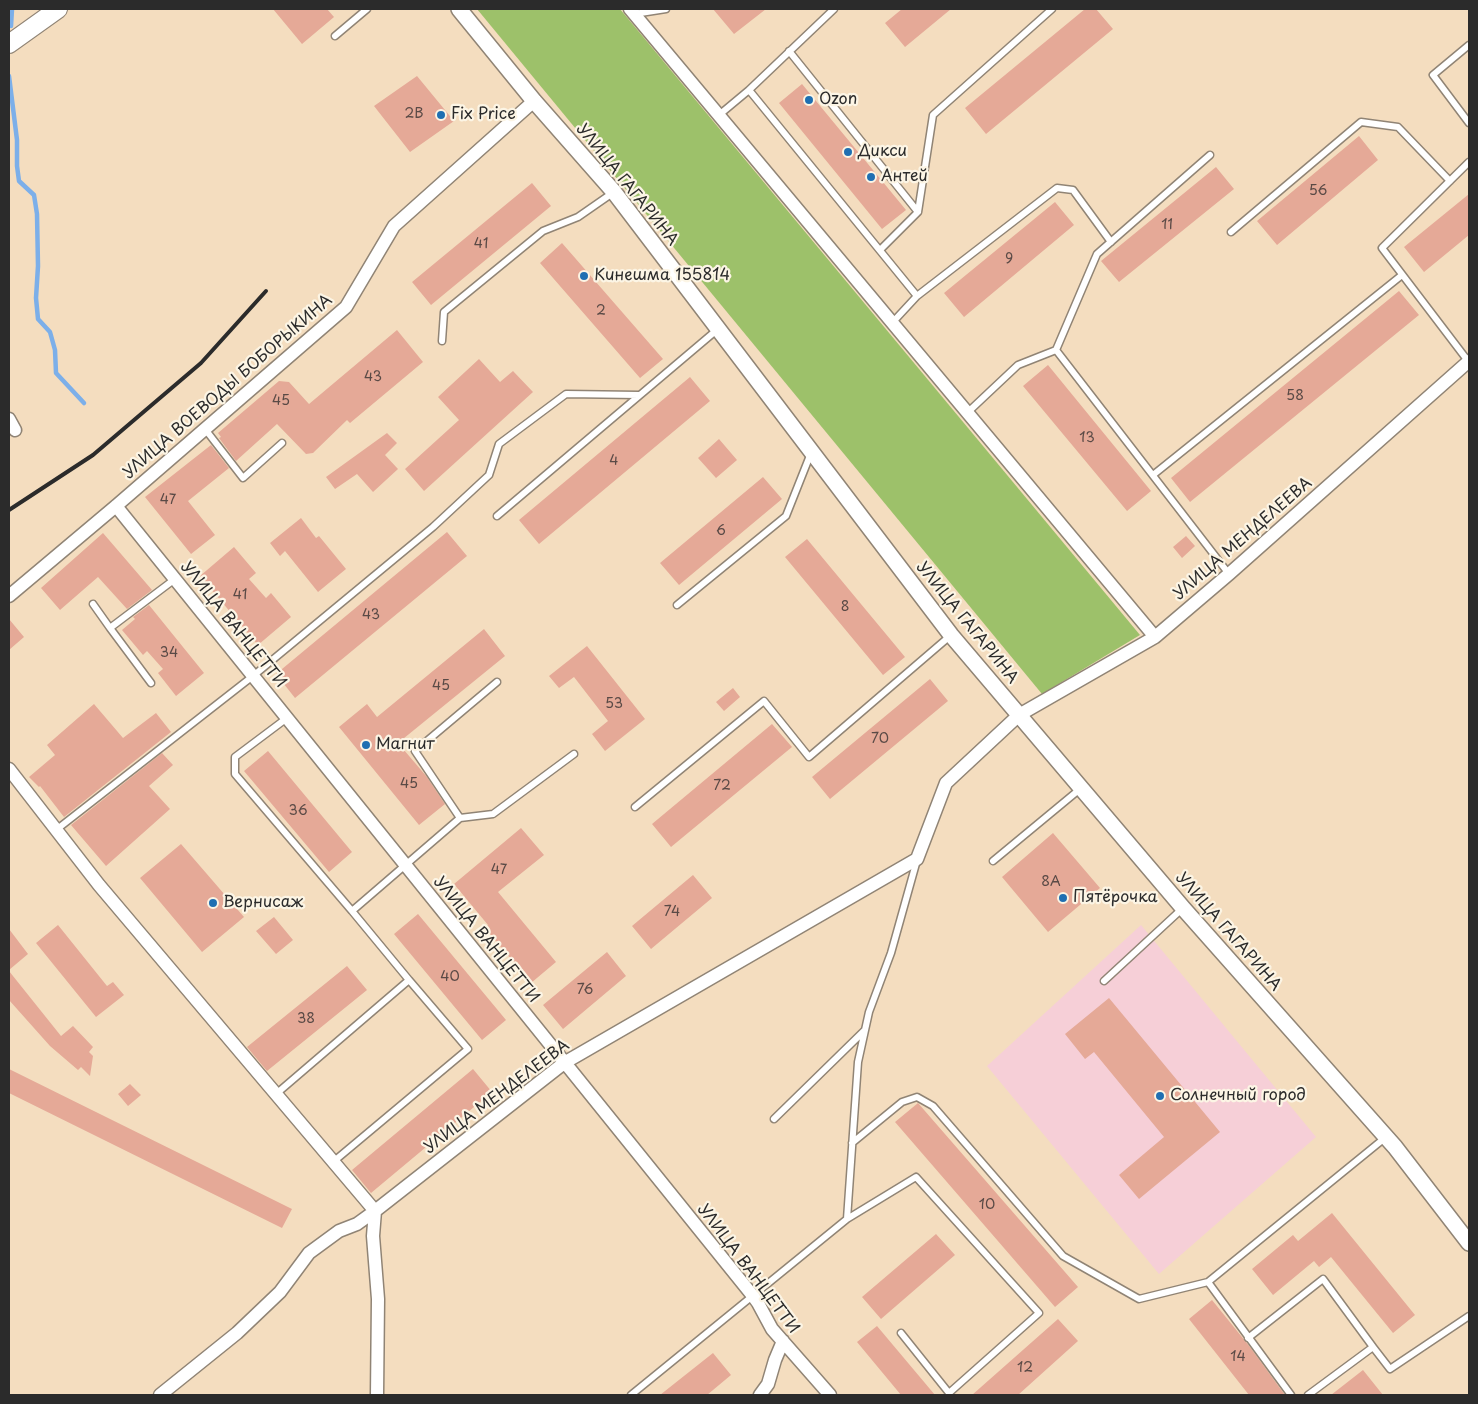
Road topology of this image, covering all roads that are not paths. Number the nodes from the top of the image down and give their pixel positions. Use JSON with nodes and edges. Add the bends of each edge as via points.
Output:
{"nodes":[{"id":1,"x":58,"y":9,"type":"edge"},
{"id":2,"x":367,"y":9,"type":"edge"},
{"id":3,"x":459,"y":9,"type":"edge"},
{"id":4,"x":666,"y":9,"type":"edge"},
{"id":5,"x":834,"y":9,"type":"edge"},
{"id":6,"x":1052,"y":9,"type":"edge"},
{"id":7,"x":632,"y":11,"type":"edge"},
{"id":8,"x":335,"y":36,"type":"dead end"},
{"id":9,"x":9,"y":44,"type":"edge"},
{"id":10,"x":1469,"y":45,"type":"edge"},
{"id":11,"x":789,"y":52,"type":"junction"},
{"id":12,"x":749,"y":90,"type":"junction"},
{"id":13,"x":534,"y":101,"type":"junction"},
{"id":14,"x":719,"y":115,"type":"junction"},
{"id":15,"x":1469,"y":123,"type":"edge"},
{"id":16,"x":1210,"y":155,"type":"dead end"},
{"id":17,"x":1469,"y":162,"type":"edge"},
{"id":18,"x":1450,"y":181,"type":"junction"},
{"id":19,"x":614,"y":192,"type":"junction"},
{"id":20,"x":918,"y":212,"type":"junction"},
{"id":21,"x":1231,"y":232,"type":"dead end"},
{"id":22,"x":1111,"y":242,"type":"junction"},
{"id":23,"x":880,"y":250,"type":"junction"},
{"id":24,"x":1402,"y":275,"type":"junction"},
{"id":25,"x":917,"y":296,"type":"junction"},
{"id":26,"x":892,"y":323,"type":"junction"},
{"id":27,"x":718,"y":328,"type":"junction"},
{"id":28,"x":442,"y":342,"type":"dead end"},
{"id":29,"x":1056,"y":350,"type":"junction"},
{"id":30,"x":1469,"y":361,"type":"edge"},
{"id":31,"x":639,"y":395,"type":"junction"},
{"id":32,"x":967,"y":413,"type":"junction"},
{"id":33,"x":205,"y":429,"type":"junction"},
{"id":34,"x":282,"y":443,"type":"dead end"},
{"id":35,"x":812,"y":452,"type":"junction"},
{"id":36,"x":1153,"y":475,"type":"junction"},
{"id":37,"x":116,"y":506,"type":"junction"},
{"id":38,"x":497,"y":516,"type":"dead end"},
{"id":39,"x":1229,"y":574,"type":"junction"},
{"id":40,"x":175,"y":579,"type":"junction"},
{"id":41,"x":9,"y":596,"type":"edge"},
{"id":42,"x":93,"y":604,"type":"dead end"},
{"id":43,"x":677,"y":605,"type":"dead end"},
{"id":44,"x":110,"y":628,"type":"junction"},
{"id":45,"x":951,"y":635,"type":"junction"},
{"id":46,"x":1154,"y":638,"type":"junction"},
{"id":47,"x":253,"y":676,"type":"junction"},
{"id":48,"x":497,"y":682,"type":"dead end"},
{"id":49,"x":151,"y":683,"type":"dead end"},
{"id":50,"x":1019,"y":715,"type":"junction"},
{"id":51,"x":286,"y":718,"type":"junction"},
{"id":52,"x":574,"y":754,"type":"dead end"},
{"id":53,"x":9,"y":769,"type":"edge"},
{"id":54,"x":1080,"y":789,"type":"junction"},
{"id":55,"x":635,"y":807,"type":"dead end"},
{"id":56,"x":460,"y":818,"type":"junction"},
{"id":57,"x":56,"y":830,"type":"junction"},
{"id":58,"x":917,"y":858,"type":"junction"},
{"id":59,"x":993,"y":861,"type":"dead end"},
{"id":60,"x":405,"y":865,"type":"junction"},
{"id":61,"x":1182,"y":908,"type":"junction"},
{"id":62,"x":352,"y":911,"type":"junction"},
{"id":63,"x":409,"y":980,"type":"junction"},
{"id":64,"x":1104,"y":981,"type":"dead end"},
{"id":65,"x":865,"y":1030,"type":"junction"},
{"id":66,"x":564,"y":1063,"type":"junction"},
{"id":67,"x":276,"y":1094,"type":"junction"},
{"id":68,"x":774,"y":1119,"type":"dead end"},
{"id":69,"x":1386,"y":1137,"type":"junction"},
{"id":70,"x":852,"y":1143,"type":"junction"},
{"id":71,"x":333,"y":1162,"type":"junction"},
{"id":72,"x":375,"y":1211,"type":"junction"},
{"id":73,"x":847,"y":1219,"type":"junction"},
{"id":74,"x":1469,"y":1243,"type":"edge"},
{"id":75,"x":1208,"y":1282,"type":"junction"},
{"id":76,"x":753,"y":1296,"type":"junction"},
{"id":77,"x":1469,"y":1316,"type":"edge"},
{"id":78,"x":901,"y":1333,"type":"dead end"},
{"id":79,"x":1248,"y":1338,"type":"junction"},
{"id":80,"x":783,"y":1341,"type":"junction"},
{"id":81,"x":1373,"y":1347,"type":"junction"},
{"id":82,"x":160,"y":1395,"type":"edge"},
{"id":83,"x":377,"y":1395,"type":"edge"},
{"id":84,"x":631,"y":1395,"type":"edge"},
{"id":85,"x":760,"y":1395,"type":"edge"},
{"id":86,"x":830,"y":1395,"type":"edge"},
{"id":87,"x":1291,"y":1395,"type":"edge"},
{"id":88,"x":1308,"y":1395,"type":"edge"}],
"edges":[{"from":1,"to":9,"type":"main road"},
{"from":2,"to":8,"type":"lane"},
{"from":3,"to":13,"type":"street","name":"УЛИЦА ГАГАРИНА"},
{"from":4,"to":7,"type":"lane"},
{"from":5,"to":11,"type":"lane"},
{"from":6,"to":20,"type":"lane","via":[[933,115]]},
{"from":7,"to":14,"type":"street"},
{"from":10,"to":15,"type":"lane","via":[[1433,75]]},
{"from":11,"to":12,"type":"lane"},
{"from":11,"to":20,"type":"lane"},
{"from":12,"to":14,"type":"lane"},
{"from":12,"to":23,"type":"lane"},
{"from":13,"to":19,"type":"street","name":"УЛИЦА ГАГАРИНА"},
{"from":13,"to":33,"type":"street","name":"УЛИЦА ВОЕВОДЫ БОБОРЫКИНА","via":[[394,226],[346,307]]},
{"from":14,"to":26,"type":"street"},
{"from":16,"to":22,"type":"lane"},
{"from":17,"to":18,"type":"lane"},
{"from":18,"to":21,"type":"lane","via":[[1398,127],[1361,122]]},
{"from":18,"to":24,"type":"lane","via":[[1382,248]]},
{"from":19,"to":27,"type":"street","name":"УЛИЦА ГАГАРИНА"},
{"from":19,"to":28,"type":"lane","via":[[578,217],[543,231],[444,312]]},
{"from":20,"to":23,"type":"lane"},
{"from":22,"to":25,"type":"lane","via":[[1073,190],[1057,188]]},
{"from":22,"to":29,"type":"lane","via":[[1097,254]]},
{"from":23,"to":25,"type":"lane"},
{"from":24,"to":30,"type":"lane"},
{"from":24,"to":36,"type":"lane"},
{"from":25,"to":26,"type":"lane"},
{"from":26,"to":32,"type":"street"},
{"from":27,"to":31,"type":"lane"},
{"from":27,"to":35,"type":"street","name":"УЛИЦА ГАГАРИНА"},
{"from":29,"to":32,"type":"lane","via":[[1018,364]]},
{"from":29,"to":36,"type":"lane"},
{"from":30,"to":39,"type":"street","name":"УЛИЦА МЕНДЕЛЕЕВА"},
{"from":31,"to":38,"type":"lane"},
{"from":31,"to":47,"type":"lane","via":[[566,394],[500,444],[489,475],[433,527]]},
{"from":32,"to":46,"type":"street"},
{"from":33,"to":34,"type":"lane","via":[[243,478]]},
{"from":33,"to":37,"type":"street","name":"УЛИЦА ВОЕВОДЫ БОБОРЫКИНА"},
{"from":35,"to":43,"type":"lane","via":[[786,516]]},
{"from":35,"to":45,"type":"street","name":"УЛИЦА ГАГАРИНА"},
{"from":36,"to":39,"type":"lane"},
{"from":37,"to":40,"type":"street","name":"УЛИЦА ВАНЦЕТТИ"},
{"from":37,"to":41,"type":"street","name":"УЛИЦА ВОЕВОДЫ БОБОРЫКИНА"},
{"from":39,"to":46,"type":"street","name":"УЛИЦА МЕНДЕЛЕЕВА"},
{"from":40,"to":44,"type":"lane"},
{"from":40,"to":47,"type":"street","name":"УЛИЦА ВАНЦЕТТИ"},
{"from":42,"to":44,"type":"lane"},
{"from":44,"to":49,"type":"lane"},
{"from":45,"to":50,"type":"street","name":"УЛИЦА ГАГАРИНА"},
{"from":45,"to":55,"type":"lane","via":[[809,757],[764,701]]},
{"from":46,"to":50,"type":"street","name":"УЛИЦА МЕНДЕЛЕЕВА"},
{"from":47,"to":51,"type":"street","name":"УЛИЦА ВАНЦЕТТИ"},
{"from":47,"to":57,"type":"lane"},
{"from":48,"to":56,"type":"lane","via":[[415,751]]},
{"from":50,"to":54,"type":"street","name":"УЛИЦА ГАГАРИНА"},
{"from":50,"to":58,"type":"street","name":"УЛИЦА МЕНДЕЛЕЕВА","via":[[946,783]]},
{"from":51,"to":60,"type":"street","name":"УЛИЦА ВАНЦЕТТИ"},
{"from":51,"to":62,"type":"lane","via":[[235,757],[235,774]]},
{"from":52,"to":56,"type":"lane","via":[[493,814]]},
{"from":53,"to":57,"type":"street"},
{"from":54,"to":59,"type":"lane"},
{"from":54,"to":61,"type":"street","name":"УЛИЦА ГАГАРИНА"},
{"from":56,"to":60,"type":"lane"},
{"from":57,"to":67,"type":"street"},
{"from":58,"to":65,"type":"lane","via":[[891,953]]},
{"from":58,"to":66,"type":"street","name":"УЛИЦА МЕНДЕЛЕЕВА"},
{"from":60,"to":62,"type":"lane"},
{"from":60,"to":66,"type":"street","name":"УЛИЦА ВАНЦЕТТИ"},
{"from":61,"to":64,"type":"lane"},
{"from":61,"to":69,"type":"street","name":"УЛИЦА ГАГАРИНА"},
{"from":62,"to":63,"type":"lane"},
{"from":63,"to":67,"type":"lane"},
{"from":63,"to":71,"type":"lane","via":[[468,1049]]},
{"from":65,"to":68,"type":"lane"},
{"from":65,"to":70,"type":"lane","via":[[858,1062]]},
{"from":66,"to":72,"type":"street","name":"УЛИЦА МЕНДЕЛЕЕВА"},
{"from":66,"to":76,"type":"street","name":"УЛИЦА ВАНЦЕТТИ"},
{"from":67,"to":71,"type":"street"},
{"from":69,"to":74,"type":"street","name":"УЛИЦА ГАГАРИНА"},
{"from":69,"to":75,"type":"lane"},
{"from":70,"to":73,"type":"lane"},
{"from":70,"to":75,"type":"lane","via":[[902,1102],[917,1097],[933,1106],[1063,1256],[1139,1299]]},
{"from":71,"to":72,"type":"street"},
{"from":72,"to":82,"type":"street","name":"УЛИЦА МЕНДЕЛЕЕВА","via":[[309,1253],[280,1292],[237,1334]]},
{"from":72,"to":83,"type":"street"},
{"from":73,"to":76,"type":"lane"},
{"from":73,"to":78,"type":"lane","via":[[916,1177],[1039,1313],[949,1392]]},
{"from":75,"to":79,"type":"lane"},
{"from":76,"to":80,"type":"street","name":"УЛИЦА ВАНЦЕТТИ"},
{"from":76,"to":84,"type":"lane"},
{"from":77,"to":81,"type":"lane","via":[[1390,1369]]},
{"from":79,"to":81,"type":"lane","via":[[1323,1279]]},
{"from":79,"to":87,"type":"lane"},
{"from":80,"to":85,"type":"street","via":[[768,1384]]},
{"from":80,"to":86,"type":"street","name":"УЛИЦА ВАНЦЕТТИ"},
{"from":81,"to":88,"type":"lane"}]}
